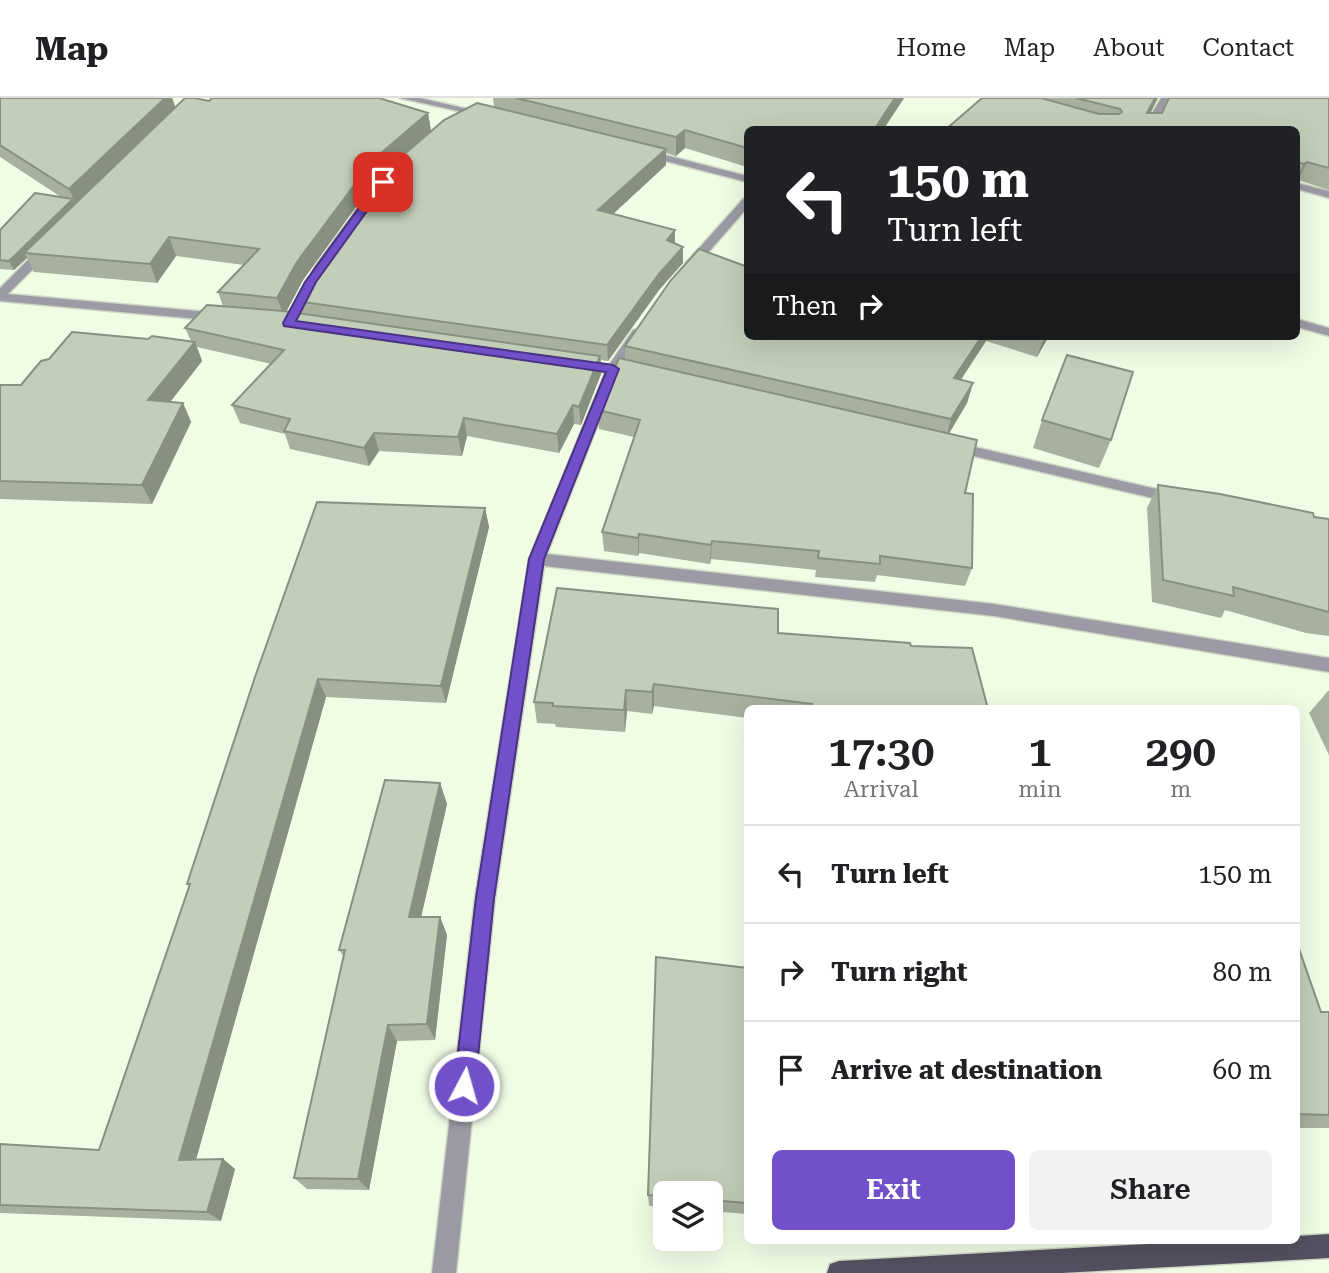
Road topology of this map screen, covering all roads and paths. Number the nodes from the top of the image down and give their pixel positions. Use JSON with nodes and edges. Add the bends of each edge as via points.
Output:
{"nodes":[{"id":1,"x":405,"y":98,"type":"edge"},
{"id":2,"x":1166,"y":98,"type":"edge"},
{"id":3,"x":465,"y":108,"type":"junction"},
{"id":4,"x":454,"y":118,"type":"edge"},
{"id":5,"x":503,"y":118,"type":"edge"},
{"id":6,"x":1149,"y":126,"type":"edge"},
{"id":7,"x":632,"y":150,"type":"edge"},
{"id":8,"x":744,"y":178,"type":"edge"},
{"id":9,"x":1300,"y":187,"type":"edge"},
{"id":10,"x":1329,"y":195,"type":"edge"},
{"id":11,"x":744,"y":204,"type":"edge"},
{"id":12,"x":55,"y":240,"type":"edge"},
{"id":13,"x":674,"y":284,"type":"edge"},
{"id":14,"x":0,"y":296,"type":"edge"},
{"id":15,"x":650,"y":316,"type":"edge"},
{"id":16,"x":234,"y":318,"type":"edge"},
{"id":17,"x":1300,"y":324,"type":"edge"},
{"id":18,"x":1329,"y":332,"type":"edge"},
{"id":19,"x":559,"y":362,"type":"edge"},
{"id":20,"x":613,"y":369,"type":"junction"},
{"id":21,"x":654,"y":379,"type":"edge"},
{"id":22,"x":937,"y":444,"type":"edge"},
{"id":23,"x":1194,"y":503,"type":"edge"},
{"id":24,"x":537,"y":559,"type":"junction"},
{"id":25,"x":1329,"y":665,"type":"edge"},
{"id":26,"x":1329,"y":1246,"type":"edge"},
{"id":27,"x":444,"y":1273,"type":"edge"},
{"id":28,"x":839,"y":1273,"type":"edge"}],
"edges":[{"from":1,"to":3,"type":"street"},
{"from":2,"to":6,"type":"street"},
{"from":3,"to":4,"type":"street"},
{"from":3,"to":5,"type":"street"},
{"from":7,"to":8,"type":"street"},
{"from":9,"to":10,"type":"street"},
{"from":11,"to":13,"type":"street"},
{"from":12,"to":14,"type":"street"},
{"from":14,"to":16,"type":"street"},
{"from":15,"to":20,"type":"street"},
{"from":17,"to":18,"type":"street"},
{"from":19,"to":20,"type":"street"},
{"from":20,"to":21,"type":"street"},
{"from":20,"to":24,"type":"street"},
{"from":22,"to":23,"type":"street"},
{"from":24,"to":25,"type":"street","via":[[994,610]]},
{"from":24,"to":27,"type":"street","via":[[485,898]]},
{"from":26,"to":28,"type":"main road"}]}
